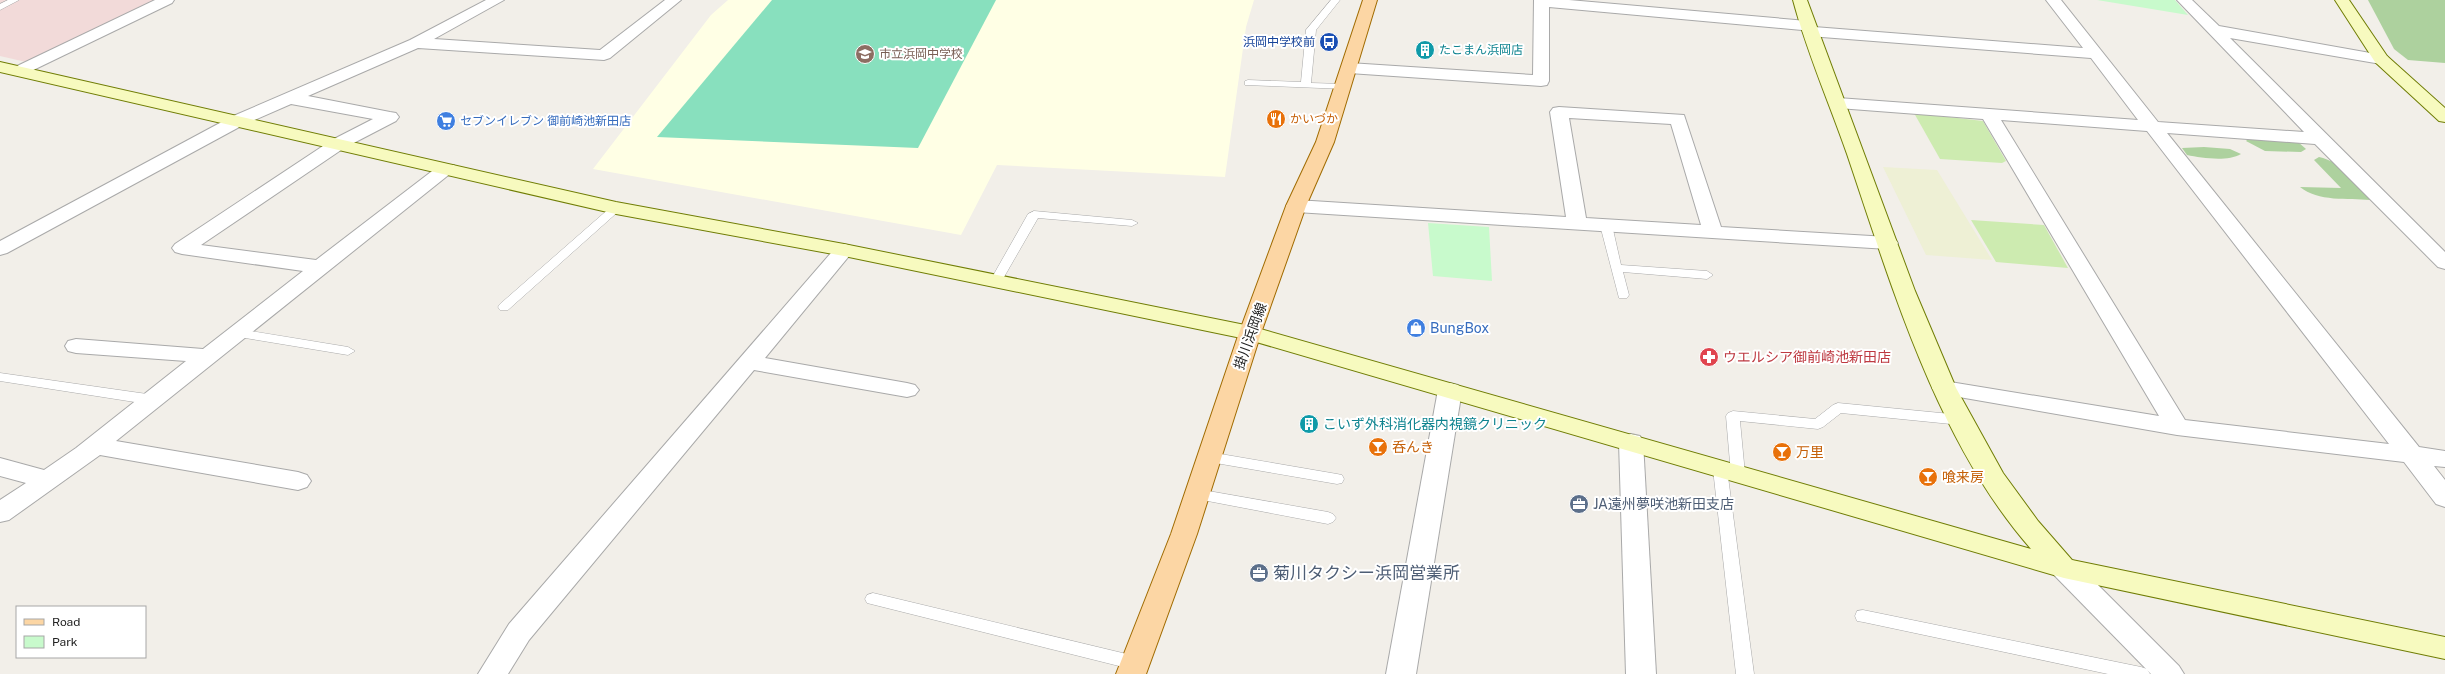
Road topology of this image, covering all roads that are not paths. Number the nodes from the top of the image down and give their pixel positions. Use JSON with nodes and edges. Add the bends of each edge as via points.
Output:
{"nodes":[{"id":1,"x":15,"y":0,"type":"edge"},
{"id":2,"x":167,"y":0,"type":"edge"},
{"id":3,"x":497,"y":0,"type":"edge"},
{"id":4,"x":674,"y":0,"type":"edge"},
{"id":5,"x":1336,"y":0,"type":"edge"},
{"id":6,"x":1370,"y":0,"type":"edge"},
{"id":7,"x":1800,"y":0,"type":"edge"},
{"id":8,"x":2053,"y":0,"type":"edge"},
{"id":9,"x":2184,"y":0,"type":"edge"},
{"id":10,"x":2342,"y":0,"type":"edge"},
{"id":11,"x":1541,"y":1,"type":"edge"},
{"id":12,"x":0,"y":7,"type":"edge"},
{"id":13,"x":1808,"y":29,"type":"junction"},
{"id":14,"x":2212,"y":30,"type":"junction"},
{"id":15,"x":416,"y":43,"type":"junction"},
{"id":16,"x":2095,"y":54,"type":"junction"},
{"id":17,"x":2381,"y":59,"type":"junction"},
{"id":18,"x":1349,"y":68,"type":"junction"},
{"id":19,"x":10,"y":69,"type":"edge"},
{"id":20,"x":1248,"y":83,"type":"dead end"},
{"id":21,"x":1306,"y":86,"type":"junction"},
{"id":22,"x":1343,"y":87,"type":"junction"},
{"id":23,"x":289,"y":98,"type":"junction"},
{"id":24,"x":1838,"y":103,"type":"junction"},
{"id":25,"x":1989,"y":115,"type":"junction"},
{"id":26,"x":2445,"y":117,"type":"edge"},
{"id":27,"x":237,"y":121,"type":"junction"},
{"id":28,"x":2153,"y":127,"type":"junction"},
{"id":29,"x":2320,"y":139,"type":"junction"},
{"id":30,"x":338,"y":144,"type":"junction"},
{"id":31,"x":446,"y":169,"type":"junction"},
{"id":32,"x":1296,"y":206,"type":"junction"},
{"id":33,"x":616,"y":208,"type":"junction"},
{"id":34,"x":1132,"y":223,"type":"dead end"},
{"id":35,"x":1577,"y":224,"type":"junction"},
{"id":36,"x":1606,"y":225,"type":"junction"},
{"id":37,"x":1713,"y":232,"type":"junction"},
{"id":38,"x":1888,"y":243,"type":"junction"},
{"id":39,"x":0,"y":249,"type":"edge"},
{"id":40,"x":844,"y":250,"type":"junction"},
{"id":41,"x":2445,"y":264,"type":"edge"},
{"id":42,"x":320,"y":267,"type":"junction"},
{"id":43,"x":1616,"y":268,"type":"junction"},
{"id":44,"x":1707,"y":275,"type":"dead end"},
{"id":45,"x":996,"y":281,"type":"junction"},
{"id":46,"x":1623,"y":295,"type":"dead end"},
{"id":47,"x":504,"y":307,"type":"dead end"},
{"id":48,"x":238,"y":333,"type":"junction"},
{"id":49,"x":1250,"y":333,"type":"junction"},
{"id":50,"x":76,"y":346,"type":"dead end"},
{"id":51,"x":348,"y":351,"type":"dead end"},
{"id":52,"x":208,"y":356,"type":"junction"},
{"id":53,"x":749,"y":362,"type":"junction"},
{"id":54,"x":0,"y":377,"type":"edge"},
{"id":55,"x":1944,"y":388,"type":"junction"},
{"id":56,"x":907,"y":390,"type":"dead end"},
{"id":57,"x":1450,"y":390,"type":"junction"},
{"id":58,"x":154,"y":400,"type":"junction"},
{"id":59,"x":1961,"y":420,"type":"junction"},
{"id":60,"x":2177,"y":428,"type":"junction"},
{"id":61,"x":1631,"y":442,"type":"junction"},
{"id":62,"x":95,"y":446,"type":"junction"},
{"id":63,"x":1209,"y":457,"type":"junction"},
{"id":64,"x":2412,"y":457,"type":"junction"},
{"id":65,"x":2445,"y":459,"type":"edge"},
{"id":66,"x":0,"y":467,"type":"edge"},
{"id":67,"x":1729,"y":471,"type":"junction"},
{"id":68,"x":1337,"y":479,"type":"dead end"},
{"id":69,"x":48,"y":480,"type":"junction"},
{"id":70,"x":298,"y":481,"type":"dead end"},
{"id":71,"x":1197,"y":494,"type":"junction"},
{"id":72,"x":2445,"y":498,"type":"edge"},
{"id":73,"x":0,"y":513,"type":"edge"},
{"id":74,"x":1328,"y":518,"type":"dead end"},
{"id":75,"x":2064,"y":568,"type":"junction"},
{"id":76,"x":873,"y":598,"type":"dead end"},
{"id":77,"x":1863,"y":616,"type":"dead end"},
{"id":78,"x":2445,"y":648,"type":"edge"},
{"id":79,"x":1133,"y":668,"type":"edge"},
{"id":80,"x":493,"y":674,"type":"edge"},
{"id":81,"x":1400,"y":674,"type":"edge"},
{"id":82,"x":1641,"y":674,"type":"edge"},
{"id":83,"x":1744,"y":674,"type":"edge"},
{"id":84,"x":2141,"y":674,"type":"edge"},
{"id":85,"x":2170,"y":674,"type":"edge"}],
"edges":[{"from":1,"to":12,"type":"lane"},
{"from":2,"to":19,"type":"street"},
{"from":3,"to":15,"type":"street"},
{"from":4,"to":15,"type":"street","via":[[604,55]]},
{"from":5,"to":21,"type":"lane","via":[[1310,30]]},
{"from":6,"to":18,"type":"main road","name":"掛川浜岡線"},
{"from":7,"to":13,"type":"street"},
{"from":8,"to":16,"type":"street"},
{"from":9,"to":14,"type":"street"},
{"from":10,"to":17,"type":"street"},
{"from":11,"to":13,"type":"street"},
{"from":11,"to":18,"type":"street","via":[[1541,81]]},
{"from":13,"to":16,"type":"street"},
{"from":13,"to":24,"type":"street"},
{"from":14,"to":17,"type":"street"},
{"from":14,"to":29,"type":"street"},
{"from":15,"to":23,"type":"street"},
{"from":16,"to":28,"type":"street"},
{"from":17,"to":26,"type":"street"},
{"from":18,"to":22,"type":"main road","name":"掛川浜岡線"},
{"from":19,"to":27,"type":"street"},
{"from":20,"to":21,"type":"lane"},
{"from":21,"to":22,"type":"lane"},
{"from":22,"to":32,"type":"main road","name":"掛川浜岡線","via":[[1325,142]]},
{"from":23,"to":27,"type":"street"},
{"from":23,"to":30,"type":"street","via":[[390,117]]},
{"from":24,"to":25,"type":"street"},
{"from":24,"to":38,"type":"street"},
{"from":25,"to":28,"type":"street"},
{"from":25,"to":60,"type":"street"},
{"from":27,"to":30,"type":"street"},
{"from":27,"to":39,"type":"street"},
{"from":28,"to":29,"type":"street"},
{"from":28,"to":64,"type":"street"},
{"from":29,"to":41,"type":"street"},
{"from":30,"to":31,"type":"street"},
{"from":30,"to":42,"type":"street","via":[[182,248]]},
{"from":31,"to":33,"type":"street"},
{"from":31,"to":42,"type":"street"},
{"from":32,"to":35,"type":"street"},
{"from":32,"to":49,"type":"main road","name":"掛川浜岡線"},
{"from":33,"to":40,"type":"street"},
{"from":33,"to":47,"type":"lane"},
{"from":34,"to":45,"type":"lane","via":[[1034,214]]},
{"from":35,"to":36,"type":"street"},
{"from":35,"to":37,"type":"street","via":[[1560,112],[1678,119]]},
{"from":36,"to":37,"type":"street"},
{"from":36,"to":43,"type":"lane"},
{"from":37,"to":38,"type":"street"},
{"from":38,"to":55,"type":"street"},
{"from":40,"to":45,"type":"street"},
{"from":40,"to":53,"type":"street"},
{"from":42,"to":48,"type":"street"},
{"from":43,"to":44,"type":"lane"},
{"from":43,"to":46,"type":"lane"},
{"from":45,"to":49,"type":"street"},
{"from":48,"to":51,"type":"lane"},
{"from":48,"to":52,"type":"street"},
{"from":49,"to":57,"type":"street"},
{"from":49,"to":63,"type":"main road","name":"掛川浜岡線"},
{"from":50,"to":52,"type":"street"},
{"from":52,"to":58,"type":"street"},
{"from":53,"to":56,"type":"street"},
{"from":53,"to":80,"type":"street","via":[[519,632]]},
{"from":54,"to":58,"type":"lane"},
{"from":55,"to":59,"type":"street"},
{"from":55,"to":60,"type":"street"},
{"from":57,"to":61,"type":"street"},
{"from":57,"to":81,"type":"street"},
{"from":58,"to":62,"type":"street"},
{"from":59,"to":67,"type":"lane","via":[[1838,408],[1818,424],[1733,416]]},
{"from":59,"to":75,"type":"street","via":[[1983,460],[2024,522]]},
{"from":60,"to":64,"type":"street"},
{"from":61,"to":67,"type":"street"},
{"from":61,"to":82,"type":"street"},
{"from":62,"to":69,"type":"street"},
{"from":62,"to":70,"type":"street"},
{"from":63,"to":68,"type":"lane"},
{"from":63,"to":71,"type":"main road","name":"掛川浜岡線"},
{"from":64,"to":65,"type":"street"},
{"from":64,"to":72,"type":"street"},
{"from":66,"to":69,"type":"street"},
{"from":67,"to":75,"type":"street"},
{"from":67,"to":83,"type":"lane"},
{"from":69,"to":73,"type":"street"},
{"from":71,"to":74,"type":"lane"},
{"from":71,"to":79,"type":"main road","name":"掛川浜岡線"},
{"from":75,"to":78,"type":"street"},
{"from":75,"to":85,"type":"street"},
{"from":76,"to":79,"type":"lane"},
{"from":77,"to":84,"type":"lane"}]}
